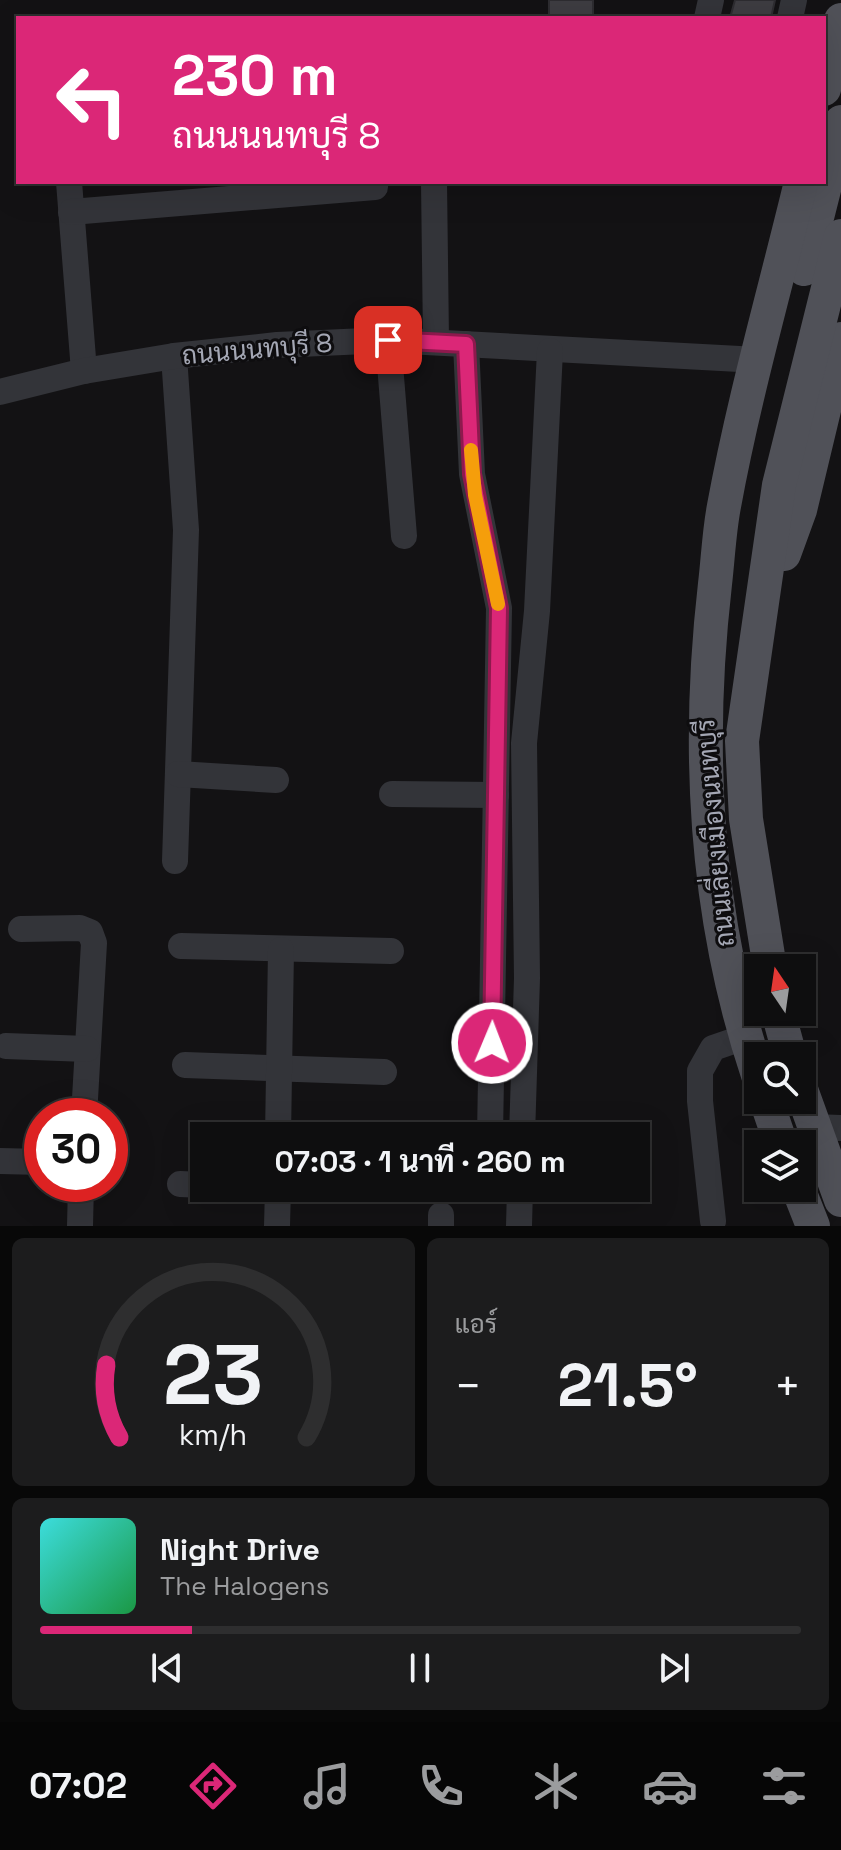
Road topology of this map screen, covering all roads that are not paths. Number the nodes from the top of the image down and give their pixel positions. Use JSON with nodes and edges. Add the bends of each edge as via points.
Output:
{"nodes":[{"id":1,"x":841,"y":20,"type":"edge"},
{"id":2,"x":826,"y":81,"type":"edge"},
{"id":3,"x":841,"y":122,"type":"edge"},
{"id":4,"x":69,"y":184,"type":"edge"},
{"id":5,"x":434,"y":184,"type":"edge"},
{"id":6,"x":801,"y":184,"type":"edge"},
{"id":7,"x":340,"y":185,"type":"edge"},
{"id":8,"x":375,"y":187,"type":"dead end"},
{"id":9,"x":71,"y":212,"type":"junction"},
{"id":10,"x":841,"y":236,"type":"edge"},
{"id":11,"x":388,"y":340,"type":"junction"},
{"id":12,"x":436,"y":340,"type":"junction"},
{"id":13,"x":466,"y":344,"type":"junction"},
{"id":14,"x":550,"y":351,"type":"junction"},
{"id":15,"x":839,"y":352,"type":"edge"},
{"id":16,"x":174,"y":356,"type":"junction"},
{"id":17,"x":758,"y":360,"type":"junction"},
{"id":18,"x":84,"y":371,"type":"junction"},
{"id":19,"x":0,"y":392,"type":"edge"},
{"id":20,"x":779,"y":427,"type":"junction"},
{"id":21,"x":404,"y":536,"type":"dead end"},
{"id":22,"x":757,"y":626,"type":"junction"},
{"id":23,"x":709,"y":634,"type":"junction"},
{"id":24,"x":178,"y":774,"type":"junction"},
{"id":25,"x":276,"y":780,"type":"dead end"},
{"id":26,"x":392,"y":794,"type":"dead end"},
{"id":27,"x":496,"y":795,"type":"junction"},
{"id":28,"x":175,"y":861,"type":"dead end"},
{"id":29,"x":21,"y":929,"type":"dead end"},
{"id":30,"x":181,"y":946,"type":"dead end"},
{"id":31,"x":281,"y":950,"type":"junction"},
{"id":32,"x":391,"y":951,"type":"dead end"},
{"id":33,"x":768,"y":954,"type":"edge"},
{"id":34,"x":745,"y":1037,"type":"junction"},
{"id":35,"x":747,"y":1042,"type":"edge"},
{"id":36,"x":6,"y":1046,"type":"dead end"},
{"id":37,"x":87,"y":1049,"type":"junction"},
{"id":38,"x":185,"y":1065,"type":"dead end"},
{"id":39,"x":279,"y":1067,"type":"junction"},
{"id":40,"x":384,"y":1072,"type":"dead end"},
{"id":41,"x":85,"y":1098,"type":"edge"},
{"id":42,"x":278,"y":1122,"type":"edge"},
{"id":43,"x":490,"y":1122,"type":"edge"},
{"id":44,"x":522,"y":1122,"type":"edge"},
{"id":45,"x":827,"y":1128,"type":"edge"},
{"id":46,"x":0,"y":1161,"type":"edge"},
{"id":47,"x":24,"y":1162,"type":"edge"},
{"id":48,"x":841,"y":1200,"type":"edge"},
{"id":49,"x":81,"y":1202,"type":"edge"},
{"id":50,"x":278,"y":1202,"type":"edge"},
{"id":51,"x":520,"y":1202,"type":"edge"},
{"id":52,"x":804,"y":1202,"type":"edge"},
{"id":53,"x":713,"y":1221,"type":"dead end"},
{"id":54,"x":80,"y":1226,"type":"edge"},
{"id":55,"x":277,"y":1226,"type":"edge"},
{"id":56,"x":519,"y":1226,"type":"edge"},
{"id":57,"x":813,"y":1226,"type":"edge"}],
"edges":[{"from":1,"to":2,"type":"main road"},
{"from":3,"to":20,"type":"main road"},
{"from":4,"to":9,"type":"street"},
{"from":5,"to":12,"type":"street"},
{"from":6,"to":17,"type":"main road"},
{"from":7,"to":8,"type":"street"},
{"from":7,"to":9,"type":"street"},
{"from":9,"to":18,"type":"street"},
{"from":10,"to":20,"type":"main road"},
{"from":11,"to":12,"type":"street","name":"ถนนนนทบุรี 8"},
{"from":11,"to":16,"type":"street","name":"ถนนนนทบุรี 8"},
{"from":11,"to":21,"type":"street"},
{"from":12,"to":13,"type":"street","name":"ถนนนนทบุรี 8"},
{"from":13,"to":14,"type":"street","name":"ถนนนนทบุรี 8"},
{"from":13,"to":27,"type":"street","via":[[472,474],[499,608]]},
{"from":14,"to":17,"type":"street","name":"ถนนนนทบุรี 8"},
{"from":14,"to":44,"type":"street","via":[[537,611],[524,743]]},
{"from":15,"to":22,"type":"main road","via":[[800,510]]},
{"from":16,"to":18,"type":"street","name":"ถนนนนทบุรี 8"},
{"from":16,"to":24,"type":"street","via":[[186,530]]},
{"from":17,"to":23,"type":"main road","via":[[724,509]]},
{"from":18,"to":19,"type":"street","name":"ถนนนนทบุรี 8"},
{"from":20,"to":22,"type":"main road","via":[[779,485]]},
{"from":20,"to":23,"type":"main road"},
{"from":22,"to":33,"type":"main road","name":"ถนนเลี่ยงเมืองนนทบุรี","via":[[742,741],[746,819]]},
{"from":23,"to":34,"type":"main road","name":"ถนนเลี่ยงเมืองนนทบุรี","via":[[704,720],[709,821],[723,947]]},
{"from":24,"to":25,"type":"street"},
{"from":24,"to":28,"type":"street"},
{"from":26,"to":27,"type":"street"},
{"from":27,"to":43,"type":"street"},
{"from":29,"to":37,"type":"street","via":[[90,932],[94,943]]},
{"from":30,"to":31,"type":"street"},
{"from":31,"to":32,"type":"street"},
{"from":31,"to":39,"type":"street"},
{"from":34,"to":35,"type":"main road","name":"ถนนเลี่ยงเมืองนนทบุรี"},
{"from":34,"to":53,"type":"street","via":[[713,1048],[700,1071]]},
{"from":36,"to":37,"type":"street"},
{"from":37,"to":41,"type":"street"},
{"from":38,"to":39,"type":"street"},
{"from":39,"to":40,"type":"street"},
{"from":39,"to":42,"type":"street"},
{"from":45,"to":48,"type":"main road"},
{"from":46,"to":47,"type":"street"},
{"from":49,"to":54,"type":"street"},
{"from":50,"to":55,"type":"street"},
{"from":51,"to":56,"type":"street"},
{"from":52,"to":57,"type":"main road"}]}
